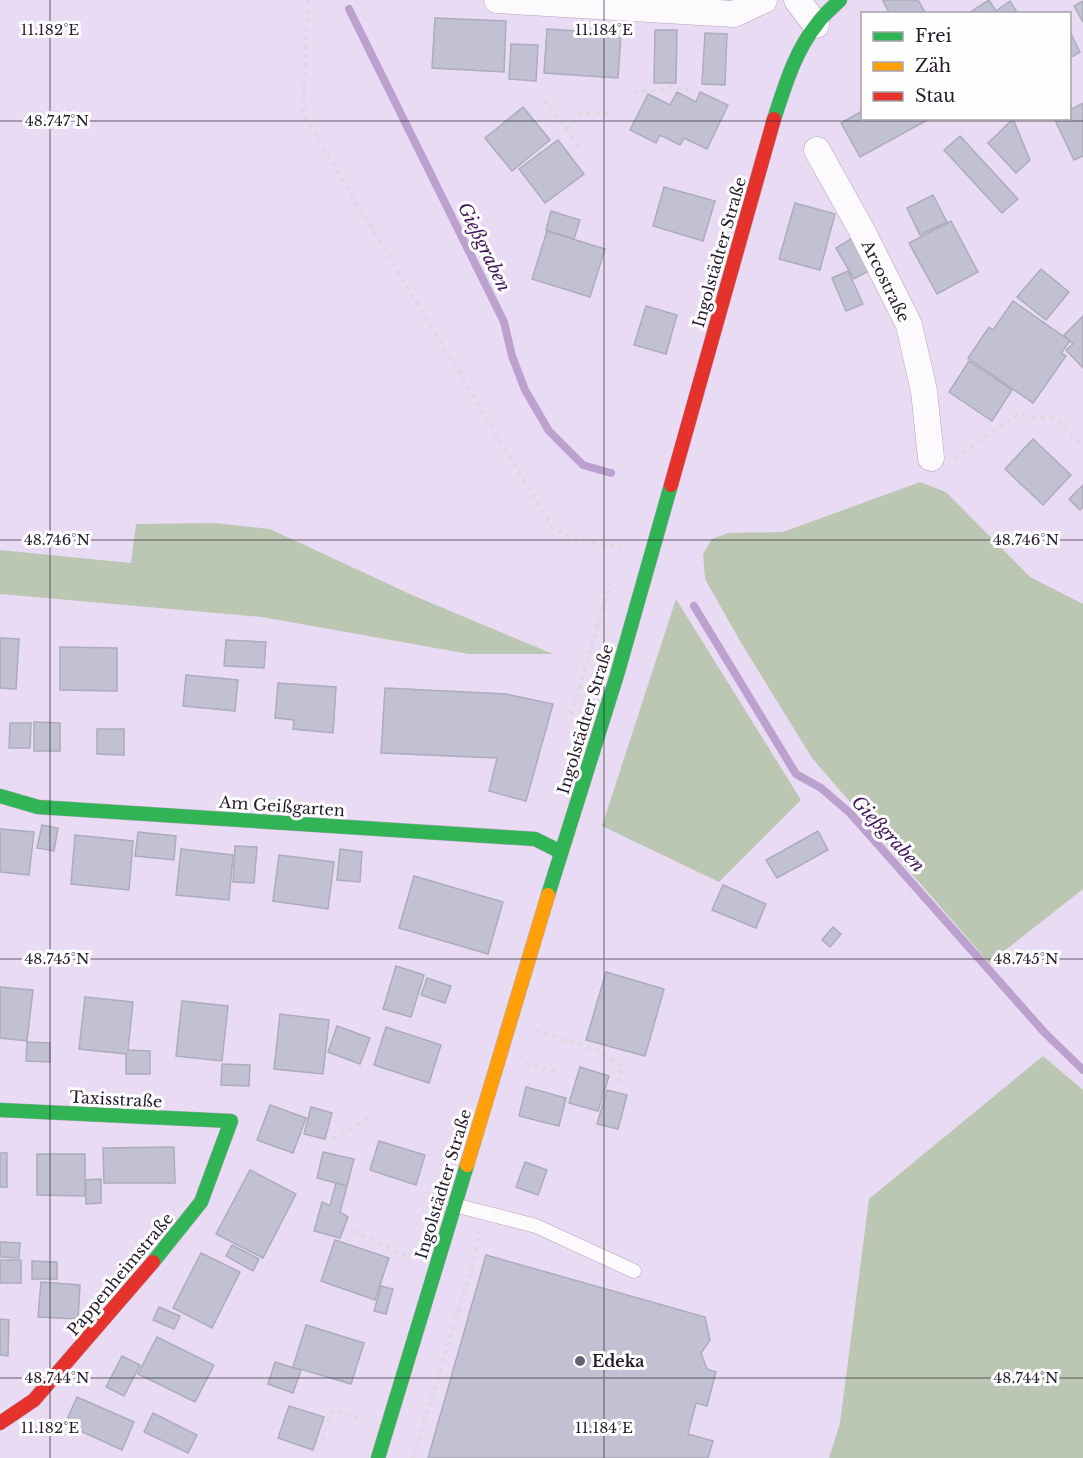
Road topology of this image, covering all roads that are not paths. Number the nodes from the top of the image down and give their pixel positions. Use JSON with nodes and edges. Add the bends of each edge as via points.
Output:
{"nodes":[{"id":1,"x":497,"y":0,"type":"edge"},
{"id":2,"x":764,"y":0,"type":"edge"},
{"id":3,"x":797,"y":0,"type":"edge"},
{"id":4,"x":840,"y":0,"type":"edge"},
{"id":5,"x":816,"y":25,"type":"junction"},
{"id":6,"x":817,"y":150,"type":"dead end"},
{"id":7,"x":941,"y":459,"type":"road end"},
{"id":8,"x":0,"y":796,"type":"edge"},
{"id":9,"x":561,"y":852,"type":"junction"},
{"id":10,"x":0,"y":1110,"type":"edge"},
{"id":11,"x":231,"y":1121,"type":"joint"},
{"id":12,"x":454,"y":1205,"type":"junction"},
{"id":13,"x":634,"y":1271,"type":"dead end"},
{"id":14,"x":0,"y":1423,"type":"edge"},
{"id":15,"x":378,"y":1458,"type":"edge"}],
"edges":[{"from":1,"to":2,"type":"street","via":[[734,14]]},
{"from":3,"to":5,"type":"street"},
{"from":4,"to":5,"type":"main road","name":"Ingolstädter Straße"},
{"from":5,"to":9,"type":"main road","name":"Ingolstädter Straße","via":[[800,49],[772,125],[617,675]]},
{"from":6,"to":7,"type":"street","name":"Arcostraße","via":[[909,325]]},
{"from":8,"to":9,"type":"main road","name":"Am Geißgarten","via":[[38,807],[535,839]]},
{"from":9,"to":12,"type":"main road","name":"Ingolstädter Straße"},
{"from":10,"to":11,"type":"main road","name":"Taxisstraße"},
{"from":11,"to":14,"type":"main road","name":"Pappenheimstraße","via":[[201,1202],[34,1400]]},
{"from":12,"to":13,"type":"lane","via":[[536,1226]]},
{"from":12,"to":15,"type":"main road","name":"Ingolstädter Straße"}]}
